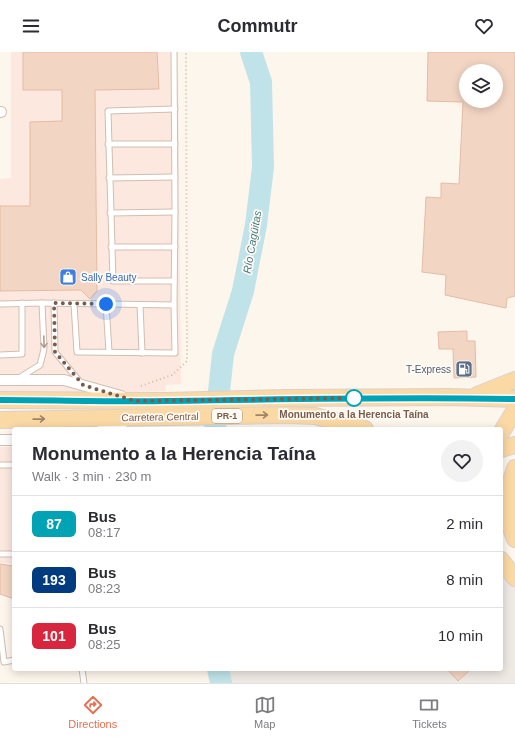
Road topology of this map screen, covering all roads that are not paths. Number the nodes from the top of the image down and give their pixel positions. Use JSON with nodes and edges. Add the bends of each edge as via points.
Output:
{"nodes":[{"id":1,"x":174,"y":52,"type":"edge"},
{"id":2,"x":175,"y":109,"type":"junction"},
{"id":3,"x":108,"y":144,"type":"junction"},
{"id":4,"x":175,"y":144,"type":"junction"},
{"id":5,"x":109,"y":178,"type":"junction"},
{"id":6,"x":175,"y":178,"type":"junction"},
{"id":7,"x":175,"y":212,"type":"junction"},
{"id":8,"x":110,"y":213,"type":"junction"},
{"id":9,"x":112,"y":247,"type":"junction"},
{"id":10,"x":175,"y":247,"type":"junction"},
{"id":11,"x":174,"y":281,"type":"junction"},
{"id":12,"x":42,"y":303,"type":"junction"},
{"id":13,"x":54,"y":303,"type":"junction"},
{"id":14,"x":0,"y":304,"type":"edge"},
{"id":15,"x":22,"y":304,"type":"junction"},
{"id":16,"x":74,"y":304,"type":"junction"},
{"id":17,"x":106,"y":304,"type":"junction"},
{"id":18,"x":140,"y":305,"type":"junction"},
{"id":19,"x":174,"y":305,"type":"junction"},
{"id":20,"x":109,"y":352,"type":"junction"},
{"id":21,"x":142,"y":353,"type":"junction"},
{"id":22,"x":0,"y":355,"type":"edge"},
{"id":23,"x":0,"y":380,"type":"edge"},
{"id":24,"x":16,"y":380,"type":"junction"},
{"id":25,"x":515,"y":380,"type":"edge"},
{"id":26,"x":83,"y":385,"type":"junction"},
{"id":27,"x":462,"y":398,"type":"junction"},
{"id":28,"x":515,"y":399,"type":"edge"},
{"id":29,"x":0,"y":400,"type":"edge"},
{"id":30,"x":135,"y":401,"type":"junction"},
{"id":31,"x":515,"y":410,"type":"edge"},
{"id":32,"x":149,"y":417,"type":"junction"},
{"id":33,"x":129,"y":421,"type":"junction"},
{"id":34,"x":14,"y":423,"type":"edge"},
{"id":35,"x":105,"y":427,"type":"edge"},
{"id":36,"x":122,"y":427,"type":"edge"},
{"id":37,"x":358,"y":427,"type":"edge"},
{"id":38,"x":503,"y":430,"type":"edge"},
{"id":39,"x":0,"y":440,"type":"edge"},
{"id":40,"x":12,"y":440,"type":"edge"},
{"id":41,"x":515,"y":445,"type":"edge"},
{"id":42,"x":503,"y":448,"type":"edge"},
{"id":43,"x":0,"y":465,"type":"edge"},
{"id":44,"x":12,"y":465,"type":"edge"},
{"id":45,"x":515,"y":468,"type":"edge"},
{"id":46,"x":515,"y":502,"type":"edge"},
{"id":47,"x":508,"y":517,"type":"junction"},
{"id":48,"x":515,"y":539,"type":"edge"},
{"id":49,"x":0,"y":554,"type":"edge"},
{"id":50,"x":12,"y":554,"type":"edge"},
{"id":51,"x":503,"y":563,"type":"edge"},
{"id":52,"x":515,"y":578,"type":"edge"},
{"id":53,"x":0,"y":629,"type":"edge"},
{"id":54,"x":12,"y":660,"type":"edge"},
{"id":55,"x":2,"y":663,"type":"edge"},
{"id":56,"x":82,"y":671,"type":"edge"},
{"id":57,"x":84,"y":683,"type":"edge"}],
"edges":[{"from":1,"to":2,"type":"lane"},
{"from":2,"to":3,"type":"lane","via":[[108,111]]},
{"from":2,"to":4,"type":"lane"},
{"from":3,"to":4,"type":"lane"},
{"from":3,"to":5,"type":"lane"},
{"from":4,"to":6,"type":"lane"},
{"from":5,"to":6,"type":"lane"},
{"from":5,"to":8,"type":"lane"},
{"from":6,"to":7,"type":"lane"},
{"from":7,"to":8,"type":"lane"},
{"from":7,"to":10,"type":"lane"},
{"from":8,"to":9,"type":"lane"},
{"from":9,"to":10,"type":"lane"},
{"from":9,"to":11,"type":"lane","via":[[113,281]]},
{"from":10,"to":11,"type":"lane"},
{"from":11,"to":19,"type":"lane"},
{"from":12,"to":13,"type":"lane"},
{"from":12,"to":15,"type":"lane"},
{"from":12,"to":24,"type":"lane","one_way":true,"via":[[44,348],[40,364]]},
{"from":13,"to":16,"type":"lane"},
{"from":13,"to":26,"type":"lane","via":[[55,352]]},
{"from":14,"to":15,"type":"lane"},
{"from":15,"to":22,"type":"lane","via":[[22,354]]},
{"from":16,"to":17,"type":"lane"},
{"from":16,"to":20,"type":"lane","via":[[77,352]]},
{"from":17,"to":18,"type":"lane"},
{"from":17,"to":20,"type":"lane"},
{"from":18,"to":19,"type":"lane"},
{"from":18,"to":21,"type":"lane"},
{"from":19,"to":21,"type":"lane","via":[[175,353]]},
{"from":20,"to":21,"type":"lane"},
{"from":23,"to":24,"type":"street"},
{"from":24,"to":26,"type":"street","via":[[64,380]]},
{"from":25,"to":27,"type":"main road","via":[[483,393]]},
{"from":26,"to":30,"type":"street"},
{"from":27,"to":28,"type":"main road","name":"Carretera Central","number":"PR-1"},
{"from":27,"to":30,"type":"main road","name":"Carretera Central","number":"PR-1"},
{"from":29,"to":30,"type":"main road","name":"Carretera Central","number":"PR-1"},
{"from":31,"to":38,"type":"main road"},
{"from":32,"to":33,"type":"street"},
{"from":34,"to":32,"type":"main road","name":"Carretera Central","number":"PR-1","one_way":true},
{"from":32,"to":37,"type":"main road","name":"Carretera Central","number":"PR-1","one_way":true,"via":[[315,416]]},
{"from":33,"to":35,"type":"street","via":[[114,422]]},
{"from":33,"to":36,"type":"lane"},
{"from":39,"to":40,"type":"street"},
{"from":41,"to":42,"type":"main road"},
{"from":43,"to":44,"type":"lane"},
{"from":45,"to":47,"type":"main road"},
{"from":46,"to":47,"type":"main road"},
{"from":47,"to":48,"type":"main road"},
{"from":49,"to":50,"type":"lane"},
{"from":51,"to":52,"type":"main road"},
{"from":53,"to":55,"type":"lane"},
{"from":54,"to":55,"type":"lane"},
{"from":56,"to":57,"type":"lane"}]}
